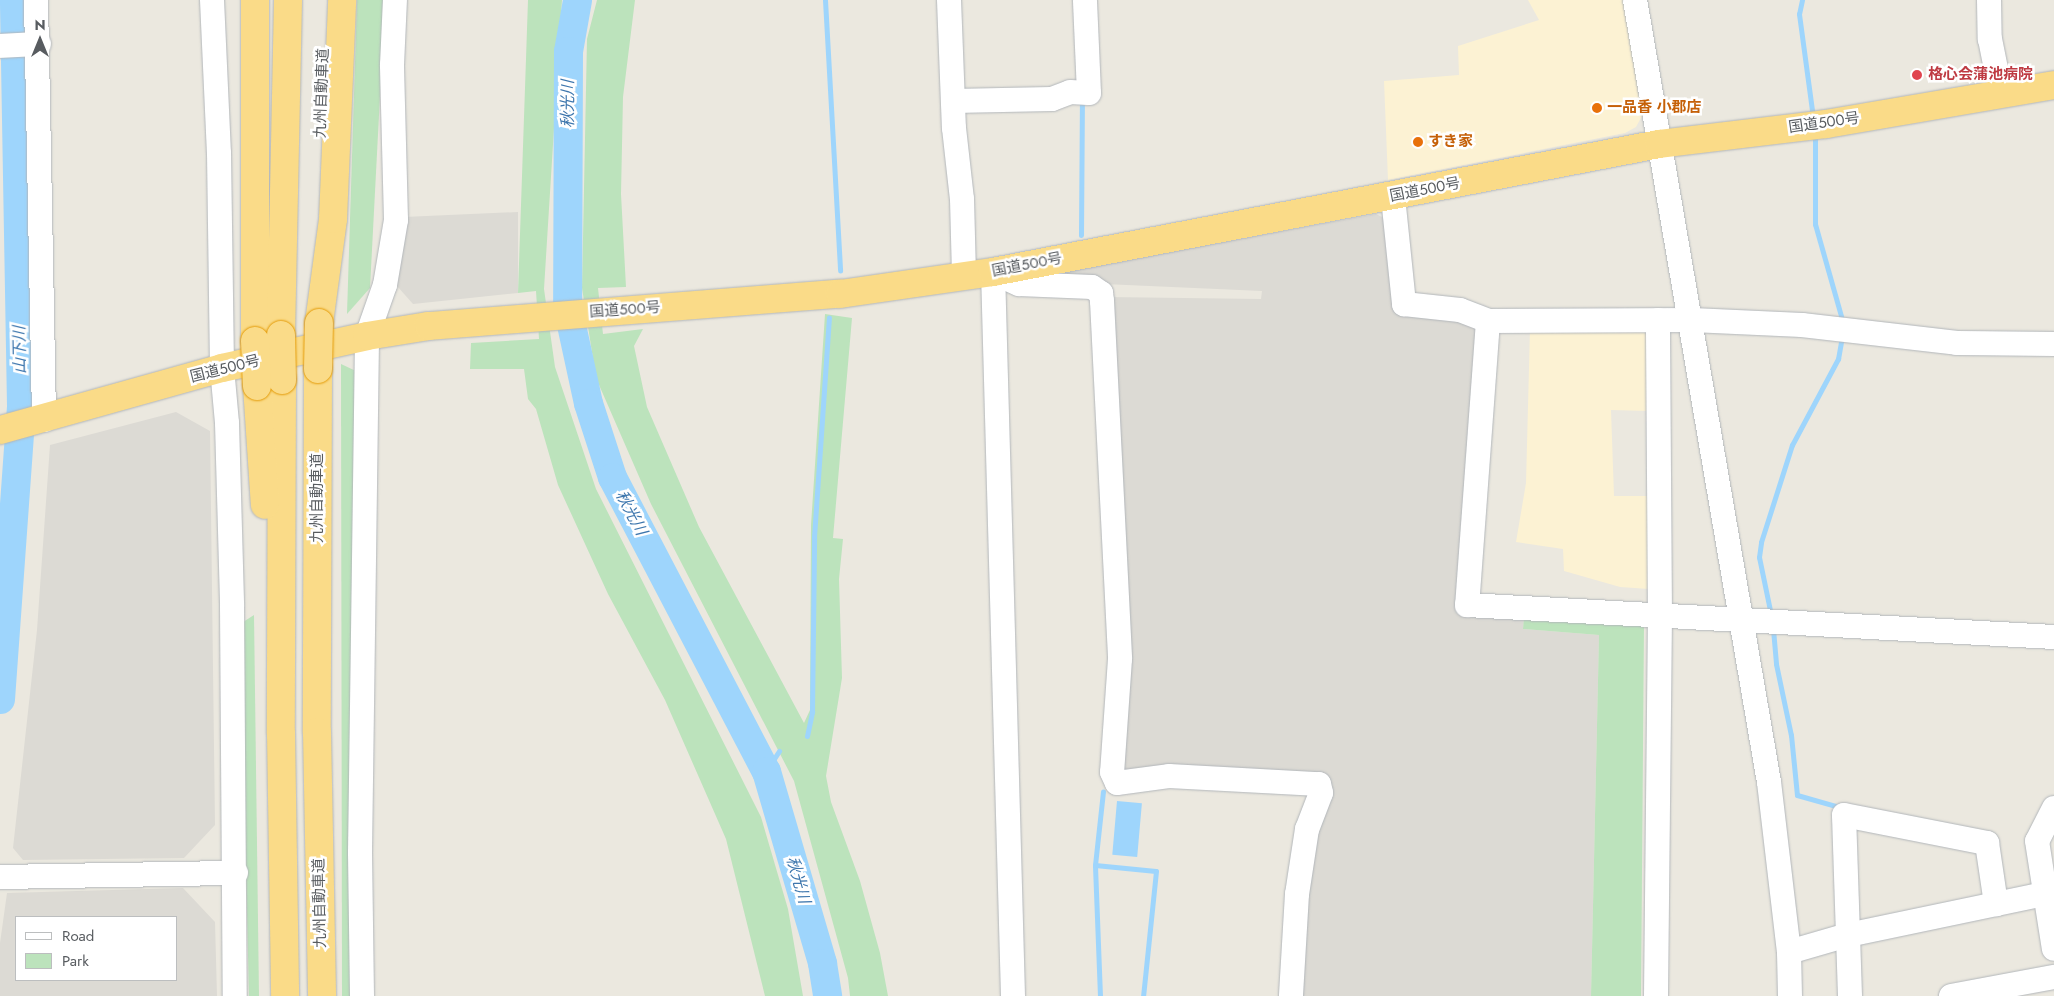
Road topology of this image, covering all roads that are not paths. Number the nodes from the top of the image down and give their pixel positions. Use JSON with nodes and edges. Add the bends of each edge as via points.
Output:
{"nodes":[{"id":1,"x":36,"y":0,"type":"edge"},
{"id":2,"x":212,"y":0,"type":"edge"},
{"id":3,"x":255,"y":0,"type":"edge"},
{"id":4,"x":288,"y":0,"type":"edge"},
{"id":5,"x":325,"y":0,"type":"edge"},
{"id":6,"x":342,"y":0,"type":"edge"},
{"id":7,"x":396,"y":0,"type":"edge"},
{"id":8,"x":949,"y":0,"type":"edge"},
{"id":9,"x":1085,"y":0,"type":"edge"},
{"id":10,"x":1635,"y":0,"type":"edge"},
{"id":11,"x":1989,"y":0,"type":"edge"},
{"id":12,"x":36,"y":44,"type":"junction"},
{"id":13,"x":0,"y":46,"type":"edge"},
{"id":14,"x":2054,"y":85,"type":"edge"},
{"id":15,"x":2001,"y":94,"type":"junction"},
{"id":16,"x":953,"y":101,"type":"junction"},
{"id":17,"x":1659,"y":144,"type":"junction"},
{"id":18,"x":1392,"y":197,"type":"junction"},
{"id":19,"x":993,"y":272,"type":"junction"},
{"id":20,"x":964,"y":276,"type":"junction"},
{"id":21,"x":1658,"y":320,"type":"junction"},
{"id":22,"x":1692,"y":320,"type":"junction"},
{"id":23,"x":1488,"y":321,"type":"junction"},
{"id":24,"x":319,"y":323,"type":"junction"},
{"id":25,"x":367,"y":336,"type":"junction"},
{"id":26,"x":2054,"y":344,"type":"edge"},
{"id":27,"x":222,"y":368,"type":"junction"},
{"id":28,"x":269,"y":383,"type":"junction"},
{"id":29,"x":40,"y":420,"type":"junction"},
{"id":30,"x":0,"y":430,"type":"edge"},
{"id":31,"x":1660,"y":617,"type":"junction"},
{"id":32,"x":1743,"y":621,"type":"junction"},
{"id":33,"x":2054,"y":637,"type":"edge"},
{"id":34,"x":2054,"y":808,"type":"edge"},
{"id":35,"x":236,"y":873,"type":"junction"},
{"id":36,"x":0,"y":877,"type":"edge"},
{"id":37,"x":2049,"y":893,"type":"edge"},
{"id":38,"x":1996,"y":904,"type":"junction"},
{"id":39,"x":1848,"y":935,"type":"junction"},
{"id":40,"x":2054,"y":949,"type":"edge"},
{"id":41,"x":1789,"y":952,"type":"junction"},
{"id":42,"x":2054,"y":977,"type":"edge"},
{"id":43,"x":235,"y":996,"type":"edge"},
{"id":44,"x":285,"y":996,"type":"edge"},
{"id":45,"x":322,"y":996,"type":"edge"},
{"id":46,"x":362,"y":996,"type":"edge"},
{"id":47,"x":1013,"y":996,"type":"edge"},
{"id":48,"x":1291,"y":996,"type":"edge"},
{"id":49,"x":1656,"y":996,"type":"edge"},
{"id":50,"x":1790,"y":996,"type":"edge"},
{"id":51,"x":1850,"y":996,"type":"edge"},
{"id":52,"x":1951,"y":996,"type":"edge"}],
"edges":[{"from":1,"to":12,"type":"street"},
{"from":2,"to":27,"type":"street","via":[[220,153]]},
{"from":3,"to":28,"type":"highway","bridge":true,"via":[[255,341]]},
{"from":4,"to":28,"type":"highway","bridge":true,"via":[[281,335]]},
{"from":5,"to":24,"type":"highway","name":"九州自動車道"},
{"from":6,"to":24,"type":"highway","via":[[333,218]]},
{"from":7,"to":25,"type":"street","via":[[392,65],[396,220],[385,285]]},
{"from":8,"to":16,"type":"street"},
{"from":9,"to":16,"type":"street","via":[[1089,93],[1070,92],[1052,99]]},
{"from":10,"to":17,"type":"street"},
{"from":11,"to":15,"type":"street","via":[[1990,40]]},
{"from":12,"to":13,"type":"street"},
{"from":12,"to":29,"type":"street"},
{"from":14,"to":15,"type":"highway","name":"国道500号"},
{"from":15,"to":17,"type":"highway","name":"国道500号","via":[[1826,124]]},
{"from":16,"to":20,"type":"street","via":[[962,199]]},
{"from":17,"to":18,"type":"highway","name":"国道500号"},
{"from":17,"to":22,"type":"street"},
{"from":18,"to":19,"type":"highway","name":"国道500号"},
{"from":18,"to":23,"type":"street","via":[[1404,304],[1460,310]]},
{"from":19,"to":20,"type":"highway","name":"国道500号"},
{"from":19,"to":47,"type":"street"},
{"from":19,"to":48,"type":"street","via":[[1019,284],[1092,287],[1101,293],[1120,659],[1112,772],[1117,783],[1170,776],[1319,784],[1321,793],[1307,829],[1297,894]]},
{"from":20,"to":25,"type":"highway","name":"国道500号","via":[[840,294],[537,316],[429,326]]},
{"from":21,"to":22,"type":"street"},
{"from":21,"to":23,"type":"street"},
{"from":21,"to":31,"type":"street"},
{"from":22,"to":26,"type":"street","via":[[1802,324],[1957,343]]},
{"from":22,"to":32,"type":"street"},
{"from":23,"to":31,"type":"street","via":[[1467,605]]},
{"from":24,"to":45,"type":"highway","name":"九州自動車道","bridge":true,"via":[[317,732]]},
{"from":25,"to":27,"type":"highway","name":"国道500号"},
{"from":25,"to":46,"type":"street","via":[[360,853]]},
{"from":27,"to":29,"type":"highway","name":"国道500号"},
{"from":27,"to":35,"type":"street","via":[[227,423]]},
{"from":28,"to":44,"type":"highway","via":[[281,733]]},
{"from":29,"to":30,"type":"highway","name":"国道500号"},
{"from":31,"to":32,"type":"street"},
{"from":31,"to":49,"type":"street"},
{"from":32,"to":33,"type":"street"},
{"from":32,"to":41,"type":"street","via":[[1769,782]]},
{"from":34,"to":37,"type":"street","via":[[2038,841]]},
{"from":35,"to":36,"type":"street"},
{"from":35,"to":43,"type":"street"},
{"from":37,"to":38,"type":"street"},
{"from":37,"to":40,"type":"street"},
{"from":38,"to":39,"type":"street"},
{"from":38,"to":39,"type":"street","via":[[1987,843],[1844,815]]},
{"from":39,"to":41,"type":"street"},
{"from":39,"to":51,"type":"street"},
{"from":41,"to":50,"type":"street"},
{"from":42,"to":52,"type":"street"}]}
